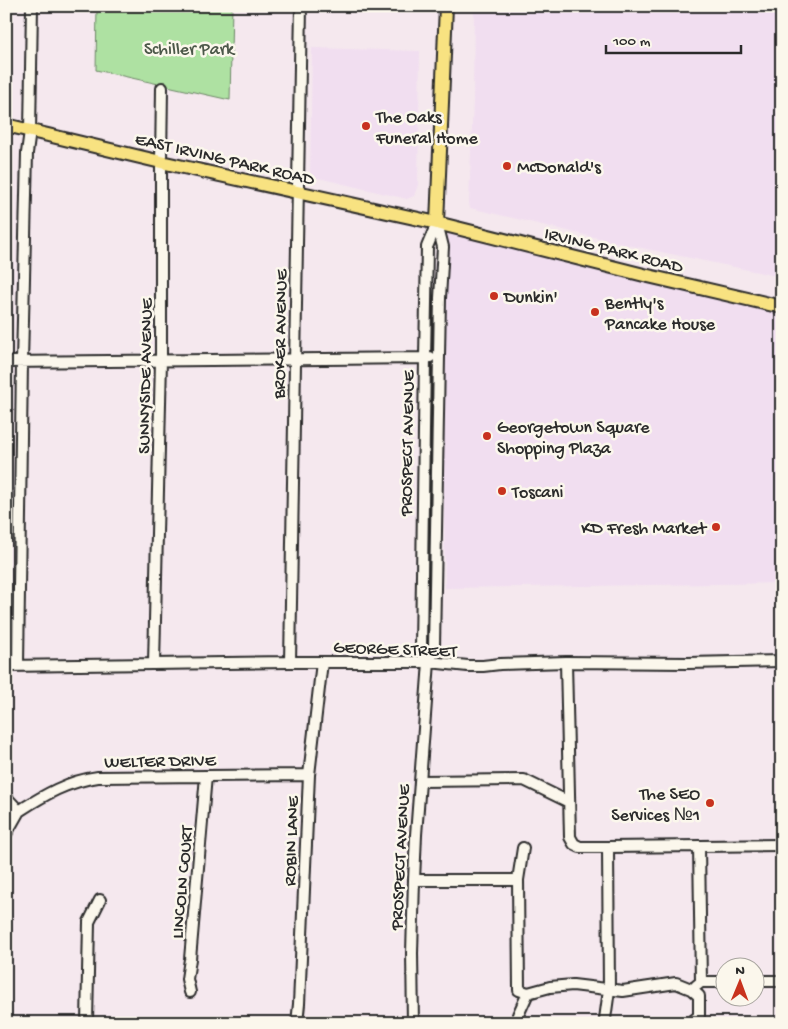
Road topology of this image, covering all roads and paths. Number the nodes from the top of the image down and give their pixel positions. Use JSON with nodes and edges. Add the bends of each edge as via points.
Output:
{"nodes":[{"id":1,"x":32,"y":6,"type":"edge"},
{"id":2,"x":301,"y":6,"type":"edge"},
{"id":3,"x":446,"y":6,"type":"edge"},
{"id":4,"x":162,"y":88,"type":"dead end"},
{"id":5,"x":6,"y":125,"type":"edge"},
{"id":6,"x":30,"y":131,"type":"junction"},
{"id":7,"x":161,"y":162,"type":"junction"},
{"id":8,"x":298,"y":192,"type":"junction"},
{"id":9,"x":437,"y":224,"type":"junction"},
{"id":10,"x":782,"y":307,"type":"edge"},
{"id":11,"x":439,"y":355,"type":"junction"},
{"id":12,"x":425,"y":358,"type":"junction"},
{"id":13,"x":162,"y":360,"type":"junction"},
{"id":14,"x":295,"y":360,"type":"junction"},
{"id":15,"x":6,"y":362,"type":"edge"},
{"id":16,"x":22,"y":362,"type":"junction"},
{"id":17,"x":782,"y":661,"type":"edge"},
{"id":18,"x":290,"y":662,"type":"junction"},
{"id":19,"x":322,"y":662,"type":"junction"},
{"id":20,"x":429,"y":662,"type":"junction"},
{"id":21,"x":566,"y":662,"type":"junction"},
{"id":22,"x":154,"y":664,"type":"junction"},
{"id":23,"x":18,"y":665,"type":"junction"},
{"id":24,"x":6,"y":666,"type":"edge"},
{"id":25,"x":309,"y":775,"type":"junction"},
{"id":26,"x":206,"y":776,"type":"junction"},
{"id":27,"x":420,"y":781,"type":"junction"},
{"id":28,"x":6,"y":797,"type":"edge"},
{"id":29,"x":570,"y":802,"type":"junction"},
{"id":30,"x":19,"y":811,"type":"junction"},
{"id":31,"x":6,"y":834,"type":"edge"},
{"id":32,"x":782,"y":845,"type":"edge"},
{"id":33,"x":699,"y":846,"type":"junction"},
{"id":34,"x":608,"y":847,"type":"junction"},
{"id":35,"x":523,"y":848,"type":"dead end"},
{"id":36,"x":414,"y":880,"type":"junction"},
{"id":37,"x":518,"y":880,"type":"junction"},
{"id":38,"x":100,"y":900,"type":"dead end"},
{"id":39,"x":782,"y":980,"type":"edge"},
{"id":40,"x":766,"y":981,"type":"edge"},
{"id":41,"x":701,"y":982,"type":"junction"},
{"id":42,"x":716,"y":982,"type":"edge"},
{"id":43,"x":691,"y":989,"type":"junction"},
{"id":44,"x":610,"y":990,"type":"junction"},
{"id":45,"x":190,"y":992,"type":"dead end"},
{"id":46,"x":528,"y":993,"type":"junction"},
{"id":47,"x":606,"y":1021,"type":"edge"},
{"id":48,"x":696,"y":1021,"type":"edge"},
{"id":49,"x":87,"y":1023,"type":"edge"},
{"id":50,"x":297,"y":1023,"type":"edge"},
{"id":51,"x":412,"y":1023,"type":"edge"},
{"id":52,"x":520,"y":1023,"type":"edge"}],
"edges":[{"from":1,"to":6,"type":"street"},
{"from":2,"to":8,"type":"street","name":"BROKER AVENUE"},
{"from":3,"to":9,"type":"main road","name":"PROSPECT AVENUE"},
{"from":4,"to":7,"type":"street","name":"SUNNYSIDE AVENUE"},
{"from":5,"to":6,"type":"main road","name":"EAST IRVING PARK ROAD"},
{"from":6,"to":7,"type":"main road","name":"EAST IRVING PARK ROAD"},
{"from":6,"to":16,"type":"street"},
{"from":7,"to":8,"type":"main road","name":"EAST IRVING PARK ROAD"},
{"from":7,"to":13,"type":"street","name":"SUNNYSIDE AVENUE"},
{"from":8,"to":9,"type":"main road","name":"EAST IRVING PARK ROAD"},
{"from":8,"to":14,"type":"street","name":"BROKER AVENUE"},
{"from":9,"to":10,"type":"main road","name":"IRVING PARK ROAD"},
{"from":9,"to":11,"type":"street","name":"PROSPECT AVENUE","via":[[443,247]]},
{"from":9,"to":12,"type":"street","name":"PROSPECT AVENUE","via":[[427,247]]},
{"from":11,"to":12,"type":"street"},
{"from":11,"to":20,"type":"street","name":"PROSPECT AVENUE","via":[[434,648]]},
{"from":12,"to":14,"type":"street"},
{"from":12,"to":20,"type":"street","name":"PROSPECT AVENUE","via":[[421,648]]},
{"from":13,"to":14,"type":"street"},
{"from":13,"to":16,"type":"street"},
{"from":13,"to":22,"type":"street","name":"SUNNYSIDE AVENUE"},
{"from":14,"to":18,"type":"street","name":"BROKER AVENUE"},
{"from":15,"to":16,"type":"street"},
{"from":16,"to":23,"type":"street"},
{"from":17,"to":21,"type":"street","name":"GEORGE STREET"},
{"from":18,"to":19,"type":"street","name":"GEORGE STREET"},
{"from":18,"to":22,"type":"street","name":"GEORGE STREET"},
{"from":19,"to":20,"type":"street","name":"GEORGE STREET"},
{"from":19,"to":25,"type":"street","name":"ROBIN LANE"},
{"from":20,"to":21,"type":"street","name":"GEORGE STREET","via":[[483,666]]},
{"from":20,"to":27,"type":"street","name":"PROSPECT AVENUE"},
{"from":21,"to":29,"type":"street"},
{"from":22,"to":23,"type":"street","name":"GEORGE STREET"},
{"from":23,"to":24,"type":"street","name":"GEORGE STREET"},
{"from":25,"to":26,"type":"street","name":"WELTER DRIVE"},
{"from":25,"to":50,"type":"street","name":"ROBIN LANE"},
{"from":26,"to":30,"type":"street","name":"WELTER DRIVE","via":[[87,778],[62,787]]},
{"from":26,"to":45,"type":"street","name":"LINCOLN COURT","via":[[187,979]]},
{"from":27,"to":29,"type":"street","via":[[524,780]]},
{"from":27,"to":36,"type":"street","name":"PROSPECT AVENUE"},
{"from":28,"to":30,"type":"street"},
{"from":29,"to":34,"type":"street","via":[[570,837],[574,844]]},
{"from":30,"to":31,"type":"street"},
{"from":32,"to":33,"type":"street"},
{"from":33,"to":34,"type":"street"},
{"from":33,"to":41,"type":"street"},
{"from":34,"to":44,"type":"street"},
{"from":35,"to":37,"type":"street"},
{"from":36,"to":37,"type":"street"},
{"from":36,"to":51,"type":"street","name":"PROSPECT AVENUE"},
{"from":37,"to":46,"type":"street","via":[[519,990]]},
{"from":38,"to":49,"type":"street","via":[[89,922]]},
{"from":39,"to":40,"type":"street"},
{"from":41,"to":42,"type":"street"},
{"from":41,"to":43,"type":"street"},
{"from":43,"to":44,"type":"street","via":[[676,983]]},
{"from":43,"to":48,"type":"street","via":[[699,996]]},
{"from":44,"to":46,"type":"street","via":[[573,985]]},
{"from":44,"to":47,"type":"street"},
{"from":46,"to":52,"type":"street","via":[[518,1015]]}]}
